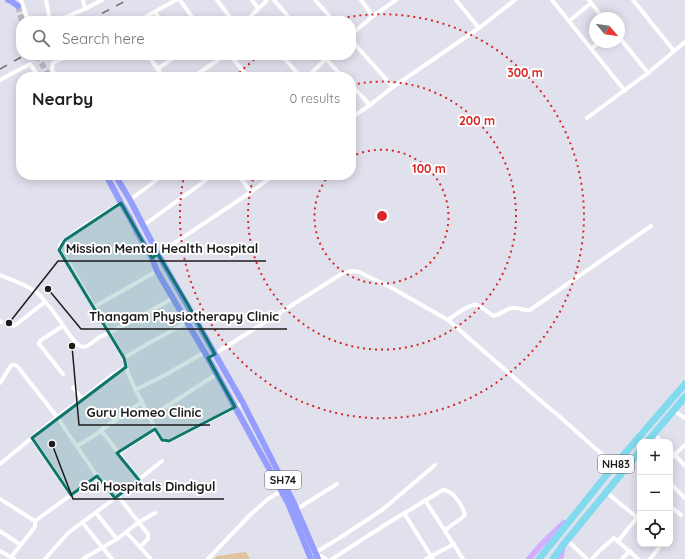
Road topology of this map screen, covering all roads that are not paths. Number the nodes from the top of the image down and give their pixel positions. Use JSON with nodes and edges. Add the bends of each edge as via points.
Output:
{"nodes":[{"id":1,"x":8,"y":0,"type":"edge"},
{"id":2,"x":16,"y":0,"type":"edge"},
{"id":3,"x":21,"y":0,"type":"edge"},
{"id":4,"x":46,"y":0,"type":"edge"},
{"id":5,"x":83,"y":0,"type":"edge"},
{"id":6,"x":102,"y":0,"type":"edge"},
{"id":7,"x":176,"y":0,"type":"edge"},
{"id":8,"x":180,"y":0,"type":"edge"},
{"id":9,"x":217,"y":0,"type":"edge"},
{"id":10,"x":252,"y":0,"type":"edge"},
{"id":11,"x":267,"y":0,"type":"edge"},
{"id":12,"x":274,"y":0,"type":"edge"},
{"id":13,"x":314,"y":0,"type":"edge"},
{"id":14,"x":361,"y":0,"type":"edge"},
{"id":15,"x":396,"y":0,"type":"edge"},
{"id":16,"x":456,"y":0,"type":"edge"},
{"id":17,"x":516,"y":0,"type":"edge"},
{"id":18,"x":552,"y":0,"type":"edge"},
{"id":19,"x":633,"y":0,"type":"edge"},
{"id":20,"x":590,"y":1,"type":"edge"},
{"id":21,"x":258,"y":8,"type":"junction"},
{"id":22,"x":85,"y":9,"type":"junction"},
{"id":23,"x":155,"y":12,"type":"junction"},
{"id":24,"x":598,"y":12,"type":"edge"},
{"id":25,"x":26,"y":16,"type":"edge"},
{"id":26,"x":49,"y":16,"type":"edge"},
{"id":27,"x":68,"y":16,"type":"edge"},
{"id":28,"x":147,"y":16,"type":"edge"},
{"id":29,"x":158,"y":16,"type":"edge"},
{"id":30,"x":191,"y":16,"type":"edge"},
{"id":31,"x":229,"y":16,"type":"edge"},
{"id":32,"x":251,"y":16,"type":"edge"},
{"id":33,"x":288,"y":16,"type":"edge"},
{"id":34,"x":329,"y":16,"type":"edge"},
{"id":35,"x":373,"y":16,"type":"junction"},
{"id":36,"x":569,"y":21,"type":"junction"},
{"id":37,"x":478,"y":28,"type":"junction"},
{"id":38,"x":356,"y":31,"type":"edge"},
{"id":39,"x":685,"y":42,"type":"edge"},
{"id":40,"x":625,"y":44,"type":"edge"},
{"id":41,"x":356,"y":46,"type":"edge"},
{"id":42,"x":591,"y":49,"type":"joint"},
{"id":43,"x":674,"y":51,"type":"junction"},
{"id":44,"x":59,"y":60,"type":"edge"},
{"id":45,"x":151,"y":60,"type":"edge"},
{"id":46,"x":170,"y":60,"type":"edge"},
{"id":47,"x":218,"y":60,"type":"edge"},
{"id":48,"x":234,"y":60,"type":"edge"},
{"id":49,"x":286,"y":60,"type":"edge"},
{"id":50,"x":321,"y":60,"type":"edge"},
{"id":51,"x":327,"y":60,"type":"edge"},
{"id":52,"x":157,"y":69,"type":"junction"},
{"id":53,"x":36,"y":72,"type":"edge"},
{"id":54,"x":53,"y":72,"type":"edge"},
{"id":55,"x":159,"y":72,"type":"edge"},
{"id":56,"x":200,"y":72,"type":"edge"},
{"id":57,"x":243,"y":72,"type":"edge"},
{"id":58,"x":296,"y":72,"type":"edge"},
{"id":59,"x":311,"y":72,"type":"edge"},
{"id":60,"x":339,"y":72,"type":"edge"},
{"id":61,"x":648,"y":73,"type":"junction"},
{"id":62,"x":0,"y":80,"type":"edge"},
{"id":63,"x":393,"y":87,"type":"junction"},
{"id":64,"x":356,"y":90,"type":"edge"},
{"id":65,"x":624,"y":91,"type":"junction"},
{"id":66,"x":370,"y":104,"type":"junction"},
{"id":67,"x":356,"y":114,"type":"edge"},
{"id":68,"x":587,"y":118,"type":"dead end"},
{"id":69,"x":108,"y":180,"type":"edge"},
{"id":70,"x":118,"y":180,"type":"edge"},
{"id":71,"x":156,"y":180,"type":"edge"},
{"id":72,"x":206,"y":180,"type":"edge"},
{"id":73,"x":242,"y":180,"type":"edge"},
{"id":74,"x":267,"y":180,"type":"edge"},
{"id":75,"x":251,"y":192,"type":"junction"},
{"id":76,"x":130,"y":200,"type":"junction"},
{"id":77,"x":121,"y":203,"type":"junction"},
{"id":78,"x":144,"y":225,"type":"junction"},
{"id":79,"x":651,"y":226,"type":"dead end"},
{"id":80,"x":158,"y":254,"type":"junction"},
{"id":81,"x":152,"y":258,"type":"junction"},
{"id":82,"x":157,"y":271,"type":"junction"},
{"id":83,"x":0,"y":275,"type":"edge"},
{"id":84,"x":173,"y":298,"type":"junction"},
{"id":85,"x":45,"y":302,"type":"junction"},
{"id":86,"x":94,"y":307,"type":"junction"},
{"id":87,"x":195,"y":318,"type":"junction"},
{"id":88,"x":448,"y":320,"type":"junction"},
{"id":89,"x":187,"y":322,"type":"junction"},
{"id":90,"x":14,"y":326,"type":"dead end"},
{"id":91,"x":64,"y":326,"type":"junction"},
{"id":92,"x":110,"y":334,"type":"junction"},
{"id":93,"x":205,"y":352,"type":"junction"},
{"id":94,"x":215,"y":354,"type":"junction"},
{"id":95,"x":124,"y":358,"type":"junction"},
{"id":96,"x":208,"y":358,"type":"junction"},
{"id":97,"x":126,"y":367,"type":"junction"},
{"id":98,"x":63,"y":374,"type":"dead end"},
{"id":99,"x":217,"y":374,"type":"junction"},
{"id":100,"x":0,"y":383,"type":"edge"},
{"id":101,"x":685,"y":384,"type":"edge"},
{"id":102,"x":73,"y":387,"type":"dead end"},
{"id":103,"x":135,"y":390,"type":"junction"},
{"id":104,"x":685,"y":397,"type":"edge"},
{"id":105,"x":82,"y":399,"type":"junction"},
{"id":106,"x":142,"y":402,"type":"junction"},
{"id":107,"x":244,"y":403,"type":"junction"},
{"id":108,"x":235,"y":407,"type":"junction"},
{"id":109,"x":674,"y":411,"type":"junction"},
{"id":110,"x":57,"y":417,"type":"junction"},
{"id":111,"x":150,"y":417,"type":"junction"},
{"id":112,"x":685,"y":418,"type":"edge"},
{"id":113,"x":155,"y":429,"type":"junction"},
{"id":114,"x":101,"y":430,"type":"junction"},
{"id":115,"x":654,"y":434,"type":"junction"},
{"id":116,"x":32,"y":438,"type":"junction"},
{"id":117,"x":650,"y":439,"type":"edge"},
{"id":118,"x":659,"y":439,"type":"edge"},
{"id":119,"x":685,"y":445,"type":"edge"},
{"id":120,"x":77,"y":446,"type":"junction"},
{"id":121,"x":118,"y":452,"type":"junction"},
{"id":122,"x":637,"y":455,"type":"edge"},
{"id":123,"x":675,"y":455,"type":"joint"},
{"id":124,"x":605,"y":457,"type":"dead end"},
{"id":125,"x":162,"y":461,"type":"dead end"},
{"id":126,"x":0,"y":464,"type":"edge"},
{"id":127,"x":435,"y":465,"type":"dead end"},
{"id":128,"x":685,"y":466,"type":"edge"},
{"id":129,"x":97,"y":476,"type":"junction"},
{"id":130,"x":139,"y":480,"type":"junction"},
{"id":131,"x":337,"y":484,"type":"dead end"},
{"id":132,"x":673,"y":486,"type":"edge"},
{"id":133,"x":281,"y":491,"type":"junction"},
{"id":134,"x":606,"y":492,"type":"junction"},
{"id":135,"x":71,"y":495,"type":"junction"},
{"id":136,"x":117,"y":497,"type":"junction"},
{"id":137,"x":685,"y":498,"type":"edge"},
{"id":138,"x":0,"y":499,"type":"edge"},
{"id":139,"x":425,"y":500,"type":"junction"},
{"id":140,"x":582,"y":506,"type":"junction"},
{"id":141,"x":673,"y":508,"type":"edge"},
{"id":142,"x":297,"y":509,"type":"junction"},
{"id":143,"x":96,"y":513,"type":"junction"},
{"id":144,"x":155,"y":513,"type":"dead end"},
{"id":145,"x":404,"y":513,"type":"junction"},
{"id":146,"x":681,"y":515,"type":"dead end"},
{"id":147,"x":637,"y":518,"type":"edge"},
{"id":148,"x":637,"y":520,"type":"edge"},
{"id":149,"x":34,"y":521,"type":"junction"},
{"id":150,"x":82,"y":522,"type":"junction"},
{"id":151,"x":139,"y":522,"type":"junction"},
{"id":152,"x":445,"y":530,"type":"junction"},
{"id":153,"x":0,"y":531,"type":"edge"},
{"id":154,"x":126,"y":532,"type":"junction"},
{"id":155,"x":117,"y":539,"type":"junction"},
{"id":156,"x":618,"y":541,"type":"junction"},
{"id":157,"x":565,"y":542,"type":"junction"},
{"id":158,"x":454,"y":544,"type":"junction"},
{"id":159,"x":21,"y":545,"type":"junction"},
{"id":160,"x":102,"y":547,"type":"junction"},
{"id":161,"x":140,"y":547,"type":"junction"},
{"id":162,"x":660,"y":547,"type":"edge"},
{"id":163,"x":0,"y":551,"type":"edge"},
{"id":164,"x":630,"y":551,"type":"junction"},
{"id":165,"x":314,"y":557,"type":"edge"},
{"id":166,"x":12,"y":558,"type":"edge"},
{"id":167,"x":432,"y":558,"type":"edge"},
{"id":168,"x":45,"y":559,"type":"edge"},
{"id":169,"x":83,"y":559,"type":"edge"},
{"id":170,"x":112,"y":559,"type":"edge"},
{"id":171,"x":151,"y":559,"type":"edge"},
{"id":172,"x":208,"y":559,"type":"edge"},
{"id":173,"x":326,"y":559,"type":"edge"},
{"id":174,"x":332,"y":559,"type":"edge"},
{"id":175,"x":426,"y":559,"type":"edge"},
{"id":176,"x":463,"y":559,"type":"edge"},
{"id":177,"x":529,"y":559,"type":"edge"},
{"id":178,"x":539,"y":559,"type":"edge"},
{"id":179,"x":553,"y":559,"type":"edge"},
{"id":180,"x":560,"y":559,"type":"edge"},
{"id":181,"x":587,"y":559,"type":"edge"},
{"id":182,"x":592,"y":559,"type":"edge"},
{"id":183,"x":622,"y":559,"type":"edge"},
{"id":184,"x":638,"y":559,"type":"edge"},
{"id":185,"x":650,"y":559,"type":"edge"}],
"edges":[{"from":1,"to":2,"type":"main road","via":[[18,6]]},
{"from":3,"to":25,"type":"street"},
{"from":4,"to":26,"type":"street"},
{"from":5,"to":22,"type":"street"},
{"from":6,"to":22,"type":"street"},
{"from":7,"to":23,"type":"street"},
{"from":8,"to":30,"type":"street"},
{"from":9,"to":31,"type":"street"},
{"from":10,"to":21,"type":"street"},
{"from":11,"to":21,"type":"street"},
{"from":12,"to":33,"type":"street"},
{"from":13,"to":34,"type":"street"},
{"from":14,"to":35,"type":"street"},
{"from":15,"to":35,"type":"street"},
{"from":16,"to":37,"type":"street"},
{"from":17,"to":37,"type":"street"},
{"from":18,"to":36,"type":"street"},
{"from":19,"to":43,"type":"street"},
{"from":20,"to":24,"type":"street"},
{"from":20,"to":36,"type":"street"},
{"from":21,"to":32,"type":"street"},
{"from":22,"to":27,"type":"street"},
{"from":23,"to":28,"type":"street"},
{"from":23,"to":29,"type":"street"},
{"from":35,"to":38,"type":"street"},
{"from":36,"to":42,"type":"street"},
{"from":37,"to":63,"type":"street"},
{"from":39,"to":43,"type":"street"},
{"from":40,"to":61,"type":"street"},
{"from":41,"to":63,"type":"street"},
{"from":42,"to":65,"type":"street"},
{"from":43,"to":61,"type":"street"},
{"from":44,"to":54,"type":"street","via":[[53,63]]},
{"from":45,"to":52,"type":"street"},
{"from":46,"to":52,"type":"street"},
{"from":47,"to":56,"type":"street"},
{"from":48,"to":57,"type":"street"},
{"from":49,"to":58,"type":"street"},
{"from":50,"to":59,"type":"street"},
{"from":51,"to":60,"type":"street"},
{"from":52,"to":55,"type":"street"},
{"from":53,"to":62,"type":"street","via":[[30,64]]},
{"from":61,"to":65,"type":"street"},
{"from":63,"to":66,"type":"street"},
{"from":64,"to":66,"type":"street"},
{"from":65,"to":68,"type":"street"},
{"from":66,"to":67,"type":"street"},
{"from":69,"to":77,"type":"main road","number":"SH74"},
{"from":70,"to":76,"type":"main road","number":"SH74"},
{"from":71,"to":76,"type":"street"},
{"from":72,"to":78,"type":"street"},
{"from":73,"to":75,"type":"street"},
{"from":74,"to":75,"type":"street"},
{"from":75,"to":80,"type":"street"},
{"from":76,"to":78,"type":"main road","number":"SH74"},
{"from":77,"to":81,"type":"main road","number":"SH74"},
{"from":77,"to":86,"type":"street","via":[[81,228],[60,245],[59,250],[72,267]]},
{"from":78,"to":80,"type":"main road","number":"SH74"},
{"from":79,"to":88,"type":"street","via":[[530,310],[510,308],[498,316],[493,316],[474,305]]},
{"from":80,"to":81,"type":"street"},
{"from":80,"to":87,"type":"main road","number":"SH74"},
{"from":81,"to":82,"type":"main road","number":"SH74"},
{"from":82,"to":84,"type":"main road","number":"SH74"},
{"from":82,"to":86,"type":"street"},
{"from":83,"to":85,"type":"street","via":[[36,292]]},
{"from":84,"to":89,"type":"main road","number":"SH74"},
{"from":84,"to":92,"type":"street"},
{"from":85,"to":90,"type":"street"},
{"from":85,"to":91,"type":"street"},
{"from":86,"to":92,"type":"street"},
{"from":87,"to":89,"type":"street"},
{"from":87,"to":94,"type":"main road","number":"SH74"},
{"from":88,"to":94,"type":"street","via":[[392,288],[353,271],[343,273]]},
{"from":88,"to":124,"type":"street"},
{"from":89,"to":93,"type":"main road","number":"SH74"},
{"from":89,"to":95,"type":"street"},
{"from":91,"to":92,"type":"street","via":[[82,347]]},
{"from":91,"to":98,"type":"street","via":[[39,343]]},
{"from":92,"to":95,"type":"street"},
{"from":93,"to":96,"type":"main road","number":"SH74"},
{"from":93,"to":103,"type":"street"},
{"from":94,"to":96,"type":"street"},
{"from":94,"to":107,"type":"main road","number":"SH74"},
{"from":95,"to":97,"type":"street"},
{"from":96,"to":99,"type":"main road","number":"SH74"},
{"from":97,"to":103,"type":"street"},
{"from":97,"to":105,"type":"street"},
{"from":99,"to":108,"type":"main road","number":"SH74"},
{"from":99,"to":111,"type":"street"},
{"from":100,"to":110,"type":"street","via":[[10,367],[15,365]]},
{"from":101,"to":140,"type":"highway","number":"NH83"},
{"from":102,"to":105,"type":"street"},
{"from":103,"to":106,"type":"street"},
{"from":104,"to":109,"type":"highway"},
{"from":105,"to":110,"type":"street"},
{"from":106,"to":111,"type":"street"},
{"from":106,"to":114,"type":"street"},
{"from":107,"to":108,"type":"street"},
{"from":107,"to":142,"type":"main road","number":"SH74"},
{"from":108,"to":113,"type":"street","via":[[169,441],[162,440]]},
{"from":108,"to":133,"type":"main road","number":"SH74"},
{"from":109,"to":112,"type":"street"},
{"from":109,"to":115,"type":"highway"},
{"from":110,"to":116,"type":"street"},
{"from":110,"to":120,"type":"street"},
{"from":111,"to":113,"type":"street"},
{"from":113,"to":121,"type":"street"},
{"from":114,"to":120,"type":"street"},
{"from":114,"to":121,"type":"street"},
{"from":115,"to":117,"type":"highway"},
{"from":115,"to":118,"type":"street"},
{"from":116,"to":126,"type":"street"},
{"from":116,"to":135,"type":"street"},
{"from":119,"to":123,"type":"street"},
{"from":120,"to":129,"type":"street"},
{"from":121,"to":130,"type":"street"},
{"from":122,"to":134,"type":"highway","number":"NH83"},
{"from":123,"to":128,"type":"street"},
{"from":125,"to":130,"type":"street"},
{"from":127,"to":165,"type":"street","via":[[382,510]]},
{"from":129,"to":135,"type":"street"},
{"from":129,"to":136,"type":"street"},
{"from":130,"to":136,"type":"street"},
{"from":131,"to":142,"type":"street"},
{"from":132,"to":137,"type":"street"},
{"from":133,"to":165,"type":"main road","number":"SH74"},
{"from":133,"to":172,"type":"street","via":[[250,515]]},
{"from":134,"to":147,"type":"street"},
{"from":134,"to":157,"type":"highway","number":"NH83"},
{"from":135,"to":149,"type":"street"},
{"from":136,"to":143,"type":"street"},
{"from":136,"to":151,"type":"street"},
{"from":138,"to":149,"type":"street"},
{"from":139,"to":145,"type":"street"},
{"from":139,"to":152,"type":"street"},
{"from":139,"to":152,"type":"street","via":[[442,490],[450,492],[455,497],[464,515]]},
{"from":140,"to":177,"type":"street"},
{"from":140,"to":178,"type":"highway","number":"NH83"},
{"from":141,"to":146,"type":"street"},
{"from":142,"to":165,"type":"main road","number":"SH74"},
{"from":143,"to":150,"type":"street"},
{"from":143,"to":155,"type":"street"},
{"from":144,"to":151,"type":"street"},
{"from":145,"to":167,"type":"street"},
{"from":145,"to":174,"type":"street"},
{"from":148,"to":156,"type":"street"},
{"from":149,"to":159,"type":"street","via":[[35,527]]},
{"from":150,"to":160,"type":"street"},
{"from":150,"to":168,"type":"street","via":[[68,533]]},
{"from":151,"to":154,"type":"street"},
{"from":151,"to":161,"type":"street","via":[[148,534],[148,539]]},
{"from":152,"to":158,"type":"street"},
{"from":153,"to":159,"type":"street"},
{"from":154,"to":155,"type":"street"},
{"from":154,"to":161,"type":"street"},
{"from":155,"to":160,"type":"street"},
{"from":156,"to":164,"type":"street"},
{"from":156,"to":182,"type":"street","via":[[613,538]]},
{"from":157,"to":179,"type":"highway","number":"NH83"},
{"from":157,"to":180,"type":"street"},
{"from":157,"to":181,"type":"street"},
{"from":158,"to":167,"type":"street"},
{"from":158,"to":176,"type":"street"},
{"from":159,"to":166,"type":"street"},
{"from":160,"to":169,"type":"street"},
{"from":160,"to":170,"type":"street"},
{"from":161,"to":171,"type":"street"},
{"from":162,"to":185,"type":"street"},
{"from":163,"to":166,"type":"street"},
{"from":164,"to":183,"type":"street"},
{"from":164,"to":184,"type":"street"},
{"from":165,"to":173,"type":"street","via":[[321,556]]},
{"from":167,"to":175,"type":"street"}]}
